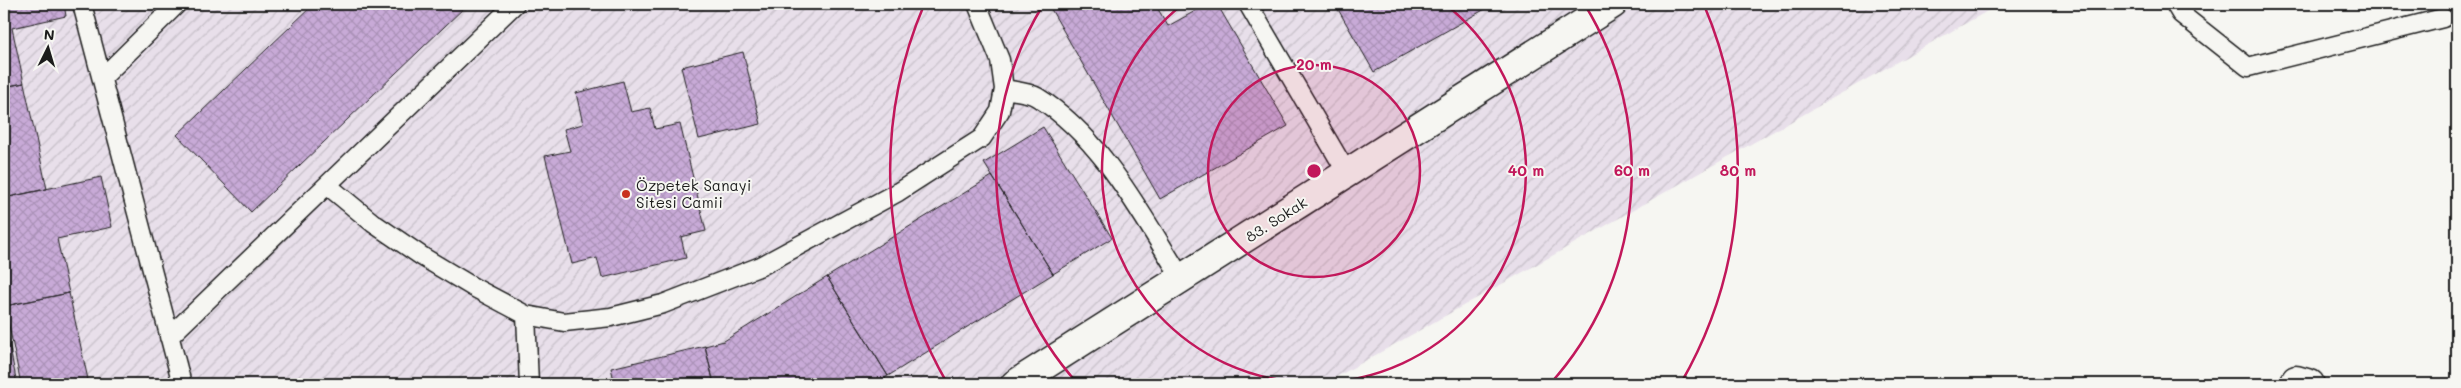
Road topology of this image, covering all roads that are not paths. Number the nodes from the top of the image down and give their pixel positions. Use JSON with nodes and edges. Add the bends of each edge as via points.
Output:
{"nodes":[{"id":1,"x":82,"y":4,"type":"edge"},
{"id":2,"x":178,"y":4,"type":"edge"},
{"id":3,"x":515,"y":4,"type":"edge"},
{"id":4,"x":977,"y":4,"type":"edge"},
{"id":5,"x":1248,"y":4,"type":"edge"},
{"id":6,"x":1613,"y":4,"type":"edge"},
{"id":7,"x":2175,"y":4,"type":"edge"},
{"id":8,"x":2442,"y":18,"type":"dead end"},
{"id":9,"x":102,"y":78,"type":"junction"},
{"id":10,"x":1004,"y":89,"type":"junction"},
{"id":11,"x":1348,"y":173,"type":"junction"},
{"id":12,"x":327,"y":185,"type":"junction"},
{"id":13,"x":1182,"y":279,"type":"junction"},
{"id":14,"x":526,"y":314,"type":"junction"},
{"id":15,"x":169,"y":337,"type":"junction"},
{"id":16,"x":182,"y":384,"type":"edge"},
{"id":17,"x":529,"y":384,"type":"edge"},
{"id":18,"x":1014,"y":384,"type":"edge"}],
"edges":[{"from":1,"to":9,"type":"lane"},
{"from":2,"to":9,"type":"lane"},
{"from":3,"to":12,"type":"lane"},
{"from":4,"to":10,"type":"lane","via":[[1000,60]]},
{"from":5,"to":11,"type":"lane"},
{"from":6,"to":11,"type":"street","name":"83. Sokak"},
{"from":7,"to":8,"type":"lane","via":[[2181,14],[2248,67]]},
{"from":9,"to":15,"type":"lane"},
{"from":10,"to":13,"type":"lane","via":[[1036,96],[1090,144],[1112,169]]},
{"from":10,"to":14,"type":"lane","via":[[1000,111],[982,138],[898,192],[761,266],[663,304],[611,317],[564,322]]},
{"from":11,"to":13,"type":"street","name":"83. Sokak"},
{"from":12,"to":14,"type":"lane","via":[[373,223],[423,257],[473,288]]},
{"from":12,"to":15,"type":"lane"},
{"from":13,"to":18,"type":"street","name":"83. Sokak"},
{"from":14,"to":17,"type":"lane"},
{"from":15,"to":16,"type":"lane"}]}
